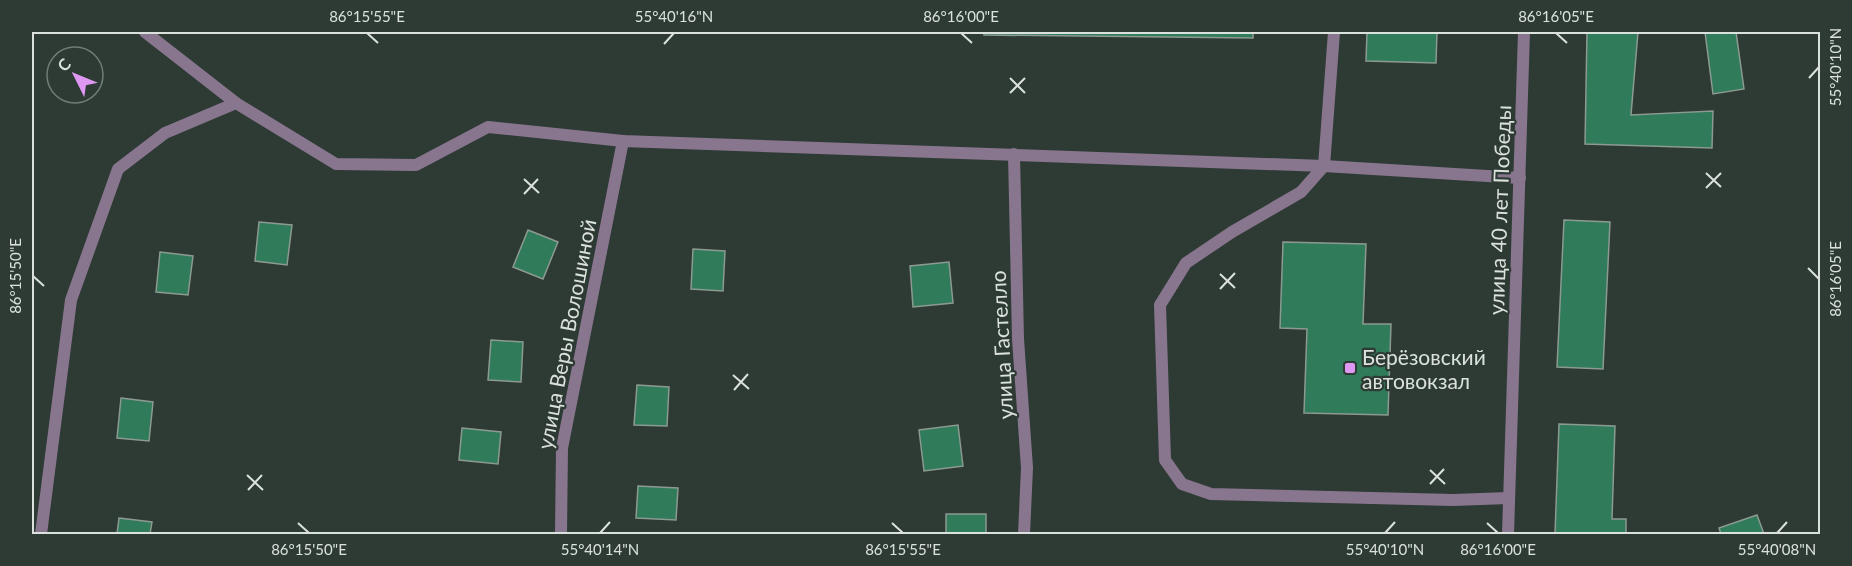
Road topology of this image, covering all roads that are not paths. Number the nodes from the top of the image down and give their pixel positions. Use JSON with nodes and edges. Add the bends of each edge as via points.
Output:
{"nodes":[{"id":1,"x":145,"y":32,"type":"edge"},
{"id":2,"x":1334,"y":32,"type":"edge"},
{"id":3,"x":1524,"y":32,"type":"edge"},
{"id":4,"x":236,"y":103,"type":"junction"},
{"id":5,"x":623,"y":141,"type":"junction"},
{"id":6,"x":1014,"y":154,"type":"junction"},
{"id":7,"x":1324,"y":166,"type":"junction"},
{"id":8,"x":1520,"y":178,"type":"junction"},
{"id":9,"x":1509,"y":498,"type":"junction"},
{"id":10,"x":41,"y":534,"type":"edge"},
{"id":11,"x":561,"y":534,"type":"edge"},
{"id":12,"x":1024,"y":534,"type":"edge"},
{"id":13,"x":1508,"y":534,"type":"edge"}],
"edges":[{"from":1,"to":4,"type":"street"},
{"from":2,"to":7,"type":"street"},
{"from":3,"to":8,"type":"street","name":"улица 40 лет Победы"},
{"from":4,"to":5,"type":"street","via":[[336,164],[416,165],[488,127]]},
{"from":4,"to":10,"type":"street","via":[[165,133],[118,168],[71,300]]},
{"from":5,"to":6,"type":"street"},
{"from":5,"to":11,"type":"street","name":"улица Веры Волошиной","via":[[562,448]]},
{"from":6,"to":7,"type":"street"},
{"from":6,"to":12,"type":"street","name":"улица Гастелло","via":[[1018,339],[1027,468]]},
{"from":7,"to":8,"type":"street"},
{"from":7,"to":9,"type":"street","via":[[1301,192],[1186,263],[1160,305],[1165,460],[1182,484],[1211,494]]},
{"from":8,"to":9,"type":"street","name":"улица 40 лет Победы"},
{"from":9,"to":13,"type":"street","name":"улица 40 лет Победы"}]}
